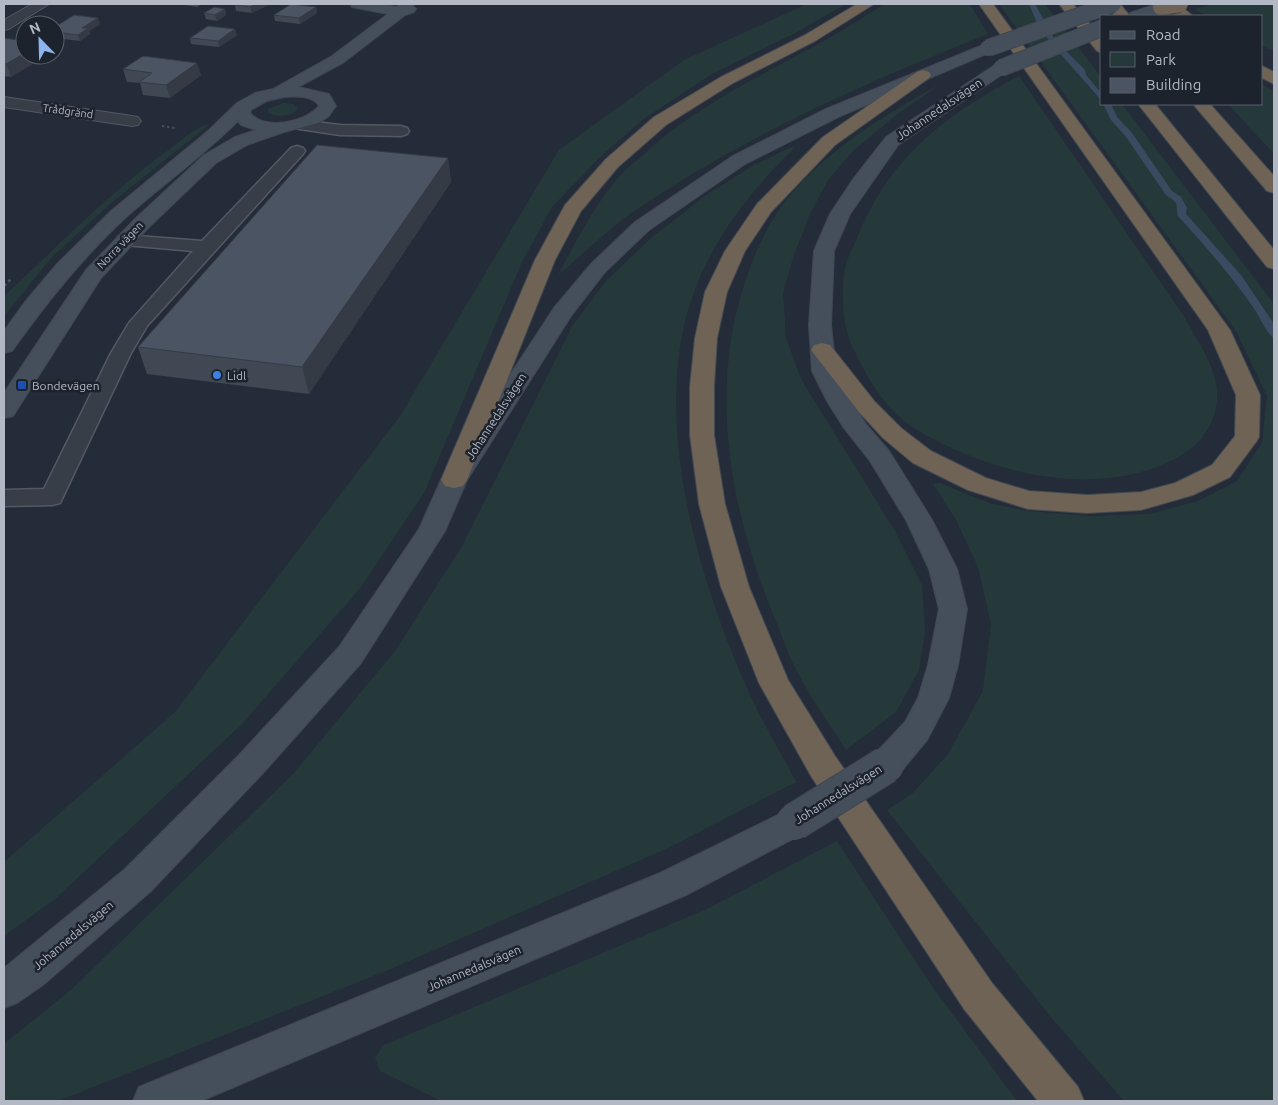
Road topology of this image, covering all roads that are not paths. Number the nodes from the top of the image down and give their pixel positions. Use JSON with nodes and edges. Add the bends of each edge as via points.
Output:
{"nodes":[{"id":1,"x":42,"y":4,"type":"edge"},
{"id":2,"x":357,"y":4,"type":"edge"},
{"id":3,"x":425,"y":4,"type":"edge"},
{"id":4,"x":867,"y":4,"type":"edge"},
{"id":5,"x":986,"y":4,"type":"edge"},
{"id":6,"x":1066,"y":4,"type":"edge"},
{"id":7,"x":1112,"y":4,"type":"edge"},
{"id":8,"x":1180,"y":4,"type":"edge"},
{"id":9,"x":1168,"y":5,"type":"edge"},
{"id":10,"x":403,"y":8,"type":"edge"},
{"id":11,"x":1122,"y":15,"type":"edge"},
{"id":12,"x":1138,"y":15,"type":"edge"},
{"id":13,"x":1184,"y":15,"type":"edge"},
{"id":14,"x":4,"y":26,"type":"edge"},
{"id":15,"x":1100,"y":29,"type":"edge"},
{"id":16,"x":1100,"y":46,"type":"edge"},
{"id":17,"x":338,"y":59,"type":"junction"},
{"id":18,"x":1263,"y":72,"type":"edge"},
{"id":19,"x":923,"y":75,"type":"junction"},
{"id":20,"x":1274,"y":79,"type":"edge"},
{"id":21,"x":274,"y":93,"type":"junction"},
{"id":22,"x":4,"y":102,"type":"edge"},
{"id":23,"x":325,"y":104,"type":"junction"},
{"id":24,"x":1147,"y":105,"type":"edge"},
{"id":25,"x":1201,"y":105,"type":"edge"},
{"id":26,"x":243,"y":107,"type":"junction"},
{"id":27,"x":132,"y":121,"type":"dead end"},
{"id":28,"x":290,"y":126,"type":"junction"},
{"id":29,"x":298,"y":151,"type":"dead end"},
{"id":30,"x":1274,"y":187,"type":"edge"},
{"id":31,"x":125,"y":240,"type":"junction"},
{"id":32,"x":207,"y":247,"type":"junction"},
{"id":33,"x":1274,"y":263,"type":"edge"},
{"id":34,"x":4,"y":346,"type":"edge"},
{"id":35,"x":822,"y":350,"type":"junction"},
{"id":36,"x":4,"y":411,"type":"edge"},
{"id":37,"x":454,"y":480,"type":"junction"},
{"id":38,"x":4,"y":498,"type":"edge"},
{"id":39,"x":4,"y":990,"type":"edge"},
{"id":40,"x":152,"y":1101,"type":"edge"},
{"id":41,"x":1064,"y":1101,"type":"edge"}],
"edges":[{"from":1,"to":14,"type":"street"},
{"from":2,"to":10,"type":"main road"},
{"from":3,"to":10,"type":"main road"},
{"from":4,"to":37,"type":"highway","via":[[810,38],[727,80],[660,121],[612,163],[572,208],[545,260]]},
{"from":5,"to":35,"type":"highway","via":[[1219,330],[1248,395],[1247,436],[1221,471],[1184,489],[1132,501],[1087,504],[1028,500],[977,484],[922,457],[867,407]]},
{"from":6,"to":16,"type":"highway"},
{"from":7,"to":11,"type":"highway"},
{"from":7,"to":19,"type":"main road","name":"Johannedalsvägen","bridge":true},
{"from":8,"to":9,"type":"highway","bridge":true},
{"from":9,"to":12,"type":"main road"},
{"from":9,"to":13,"type":"highway"},
{"from":10,"to":17,"type":"main road"},
{"from":15,"to":35,"type":"main road","name":"Johannedalsvägen","bridge":true,"via":[[1001,68],[892,141],[840,214],[824,251]]},
{"from":17,"to":21,"type":"main road"},
{"from":17,"to":23,"type":"main road","via":[[324,83]]},
{"from":18,"to":20,"type":"highway"},
{"from":19,"to":37,"type":"main road","name":"Johannedalsvägen","via":[[832,113],[748,155],[642,226],[598,268],[562,313]]},
{"from":19,"to":41,"type":"highway","via":[[829,141],[764,208],[735,251],[716,292],[706,338],[702,435],[712,504],[735,587],[774,683],[823,766],[978,996]]},
{"from":21,"to":23,"type":"main road","via":[[302,92]]},
{"from":21,"to":26,"type":"main road","name":"Norra vägen"},
{"from":22,"to":27,"type":"street","name":"Trådgränd"},
{"from":23,"to":28,"type":"main road","name":"Norra vägen","via":[[313,120]]},
{"from":23,"to":28,"type":"lane","via":[[352,121],[401,131]]},
{"from":24,"to":33,"type":"highway"},
{"from":25,"to":30,"type":"highway"},
{"from":26,"to":28,"type":"main road","via":[[241,114],[245,120],[266,127]]},
{"from":26,"to":34,"type":"main road","name":"Norra vägen","via":[[88,243],[63,268]]},
{"from":28,"to":31,"type":"main road","name":"Norra vägen","via":[[241,141],[210,159]]},
{"from":29,"to":32,"type":"lane"},
{"from":31,"to":32,"type":"lane"},
{"from":31,"to":36,"type":"main road","name":"Norra vägen","via":[[93,274]]},
{"from":32,"to":38,"type":"lane","via":[[139,323],[121,353],[52,497]]},
{"from":35,"to":40,"type":"main road","name":"Johannedalsvägen","bridge":true,"via":[[824,371],[839,401],[880,457],[919,520],[943,569],[954,608],[934,698],[916,731],[886,765],[794,822],[673,884]]},
{"from":37,"to":39,"type":"main road","name":"Johannedalsvägen","via":[[432,531],[350,655],[251,764],[138,880],[30,972]]}]}
